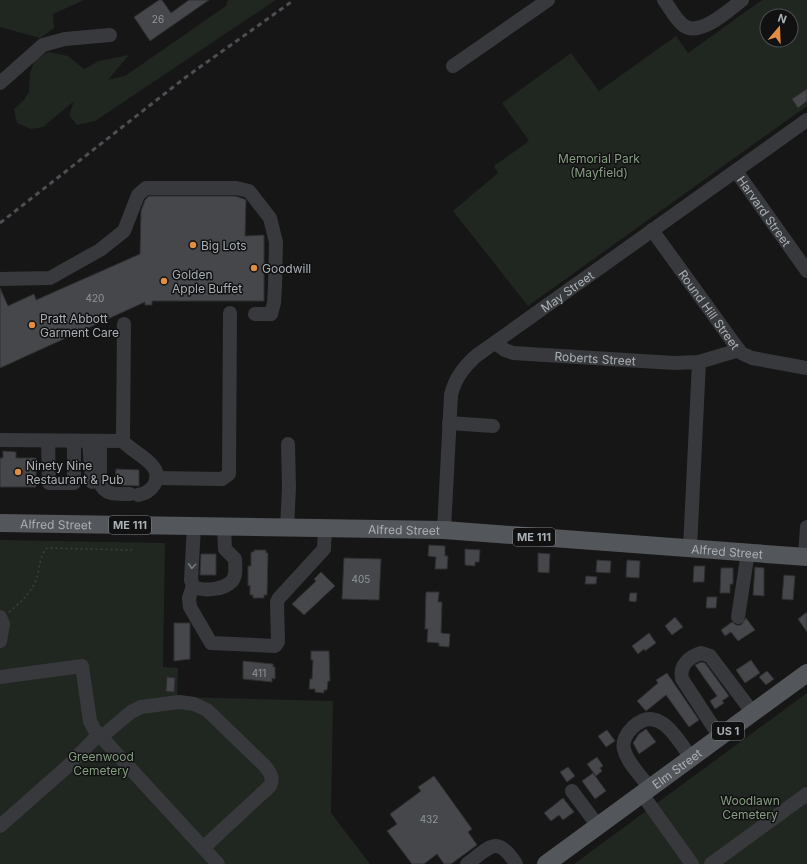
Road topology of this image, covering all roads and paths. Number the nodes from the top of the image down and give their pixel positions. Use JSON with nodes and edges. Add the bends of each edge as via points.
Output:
{"nodes":[{"id":1,"x":548,"y":0,"type":"edge"},
{"id":2,"x":664,"y":0,"type":"edge"},
{"id":3,"x":742,"y":0,"type":"edge"},
{"id":4,"x":110,"y":35,"type":"dead end"},
{"id":5,"x":453,"y":66,"type":"dead end"},
{"id":6,"x":0,"y":83,"type":"edge"},
{"id":7,"x":807,"y":120,"type":"edge"},
{"id":8,"x":736,"y":171,"type":"junction"},
{"id":9,"x":652,"y":230,"type":"junction"},
{"id":10,"x":807,"y":271,"type":"edge"},
{"id":11,"x":0,"y":279,"type":"edge"},
{"id":12,"x":230,"y":314,"type":"dead end"},
{"id":13,"x":255,"y":314,"type":"dead end"},
{"id":14,"x":124,"y":324,"type":"dead end"},
{"id":15,"x":494,"y":343,"type":"junction"},
{"id":16,"x":739,"y":350,"type":"junction"},
{"id":17,"x":699,"y":362,"type":"junction"},
{"id":18,"x":807,"y":368,"type":"edge"},
{"id":19,"x":449,"y":424,"type":"junction"},
{"id":20,"x":493,"y":426,"type":"dead end"},
{"id":21,"x":0,"y":440,"type":"edge"},
{"id":22,"x":48,"y":441,"type":"junction"},
{"id":23,"x":74,"y":441,"type":"junction"},
{"id":24,"x":95,"y":441,"type":"junction"},
{"id":25,"x":123,"y":441,"type":"junction"},
{"id":26,"x":288,"y":444,"type":"dead end"},
{"id":27,"x":97,"y":482,"type":"junction"},
{"id":28,"x":74,"y":483,"type":"junction"},
{"id":29,"x":141,"y":490,"type":"junction"},
{"id":30,"x":0,"y":523,"type":"edge"},
{"id":31,"x":194,"y":527,"type":"junction"},
{"id":32,"x":224,"y":527,"type":"junction"},
{"id":33,"x":807,"y":527,"type":"edge"},
{"id":34,"x":287,"y":528,"type":"junction"},
{"id":35,"x":325,"y":529,"type":"junction"},
{"id":36,"x":444,"y":530,"type":"junction"},
{"id":37,"x":690,"y":548,"type":"junction"},
{"id":38,"x":132,"y":550,"type":"dead end"},
{"id":39,"x":748,"y":552,"type":"junction"},
{"id":40,"x":806,"y":557,"type":"edge"},
{"id":41,"x":193,"y":586,"type":"junction"},
{"id":42,"x":1,"y":617,"type":"edge"},
{"id":43,"x":738,"y":617,"type":"dead end"},
{"id":44,"x":0,"y":641,"type":"edge"},
{"id":45,"x":807,"y":674,"type":"edge"},
{"id":46,"x":0,"y":678,"type":"edge"},
{"id":47,"x":753,"y":713,"type":"junction"},
{"id":48,"x":99,"y":736,"type":"junction"},
{"id":49,"x":720,"y":737,"type":"junction"},
{"id":50,"x":691,"y":758,"type":"junction"},
{"id":51,"x":572,"y":791,"type":"dead end"},
{"id":52,"x":646,"y":791,"type":"junction"},
{"id":53,"x":807,"y":794,"type":"edge"},
{"id":54,"x":0,"y":826,"type":"edge"},
{"id":55,"x":598,"y":826,"type":"junction"},
{"id":56,"x":203,"y":848,"type":"junction"},
{"id":57,"x":218,"y":864,"type":"edge"},
{"id":58,"x":467,"y":864,"type":"edge"},
{"id":59,"x":516,"y":864,"type":"edge"},
{"id":60,"x":546,"y":864,"type":"edge"},
{"id":61,"x":692,"y":864,"type":"edge"},
{"id":62,"x":711,"y":864,"type":"edge"}],
"edges":[{"from":1,"to":5,"type":"street"},
{"from":2,"to":3,"type":"street","via":[[683,26],[691,29],[710,24]]},
{"from":4,"to":6,"type":"street","via":[[65,39],[43,45]]},
{"from":7,"to":8,"type":"street","name":"May Street"},
{"from":8,"to":9,"type":"street","name":"May Street"},
{"from":8,"to":10,"type":"street","name":"Harvard Street"},
{"from":9,"to":15,"type":"street","name":"May Street"},
{"from":9,"to":16,"type":"street","name":"Round Hill Street"},
{"from":11,"to":13,"type":"street","via":[[50,278],[100,250],[124,231],[138,195],[146,188],[236,188],[249,192],[270,218],[273,234],[269,241],[268,302],[271,314]]},
{"from":12,"to":29,"type":"street","via":[[229,474],[222,479]]},
{"from":14,"to":25,"type":"street"},
{"from":15,"to":17,"type":"street","name":"Roberts Street","via":[[513,353],[674,363]]},
{"from":15,"to":19,"type":"street","name":"May Street","via":[[470,362],[458,377],[451,395]]},
{"from":16,"to":17,"type":"street","name":"Roberts Street"},
{"from":16,"to":18,"type":"street","name":"Round Hill Street","via":[[744,356]]},
{"from":17,"to":37,"type":"street"},
{"from":19,"to":20,"type":"street"},
{"from":19,"to":36,"type":"street","name":"May Street"},
{"from":21,"to":22,"type":"street"},
{"from":22,"to":23,"type":"street"},
{"from":22,"to":28,"type":"street","via":[[49,483]]},
{"from":23,"to":24,"type":"street"},
{"from":23,"to":28,"type":"street"},
{"from":24,"to":25,"type":"street"},
{"from":24,"to":27,"type":"street"},
{"from":25,"to":29,"type":"street","via":[[154,467]]},
{"from":26,"to":34,"type":"street"},
{"from":27,"to":28,"type":"street"},
{"from":27,"to":29,"type":"street","via":[[107,489]]},
{"from":30,"to":31,"type":"main road","name":"Alfred Street","number":"ME 111"},
{"from":31,"to":32,"type":"main road","name":"Alfred Street","number":"ME 111"},
{"from":31,"to":41,"type":"street","one_way":true,"via":[[191,580]]},
{"from":32,"to":34,"type":"main road","name":"Alfred Street","number":"ME 111"},
{"from":32,"to":41,"type":"street","via":[[225,549],[235,559],[232,582],[220,588],[199,589]]},
{"from":33,"to":40,"type":"street"},
{"from":34,"to":35,"type":"main road","name":"Alfred Street","number":"ME 111"},
{"from":35,"to":36,"type":"main road","name":"Alfred Street","number":"ME 111"},
{"from":35,"to":41,"type":"street","via":[[324,549],[279,598],[278,642],[275,646],[211,643],[190,607],[189,598]]},
{"from":36,"to":37,"type":"main road","name":"Alfred Street","number":"ME 111"},
{"from":37,"to":39,"type":"main road","name":"Alfred Street","number":"ME 111"},
{"from":38,"to":42,"type":"path","via":[[46,548],[32,589],[21,602]]},
{"from":39,"to":40,"type":"main road","name":"Alfred Street","number":"ME 111"},
{"from":39,"to":43,"type":"street"},
{"from":42,"to":44,"type":"street","via":[[4,624]]},
{"from":45,"to":47,"type":"main road","name":"Elm Street","number":"US 1"},
{"from":46,"to":48,"type":"street","via":[[82,666],[90,721]]},
{"from":47,"to":49,"type":"main road","name":"Elm Street","number":"US 1"},
{"from":47,"to":49,"type":"street","via":[[710,656],[701,653],[687,660],[682,669],[682,679]]},
{"from":48,"to":54,"type":"street"},
{"from":48,"to":56,"type":"street"},
{"from":48,"to":56,"type":"street","via":[[141,707],[190,703],[207,710],[265,766],[272,775],[270,786]]},
{"from":49,"to":50,"type":"main road","name":"Elm Street","number":"US 1"},
{"from":50,"to":52,"type":"main road","name":"Elm Street","number":"US 1"},
{"from":50,"to":52,"type":"street","via":[[665,724],[647,720],[639,723],[626,735],[624,748]]},
{"from":51,"to":55,"type":"street"},
{"from":52,"to":55,"type":"main road","name":"Elm Street","number":"US 1"},
{"from":52,"to":61,"type":"street"},
{"from":53,"to":62,"type":"street"},
{"from":55,"to":60,"type":"main road","name":"Elm Street","number":"US 1"},
{"from":56,"to":57,"type":"street"},
{"from":58,"to":59,"type":"street","via":[[491,846],[498,845],[507,850]]}]}
